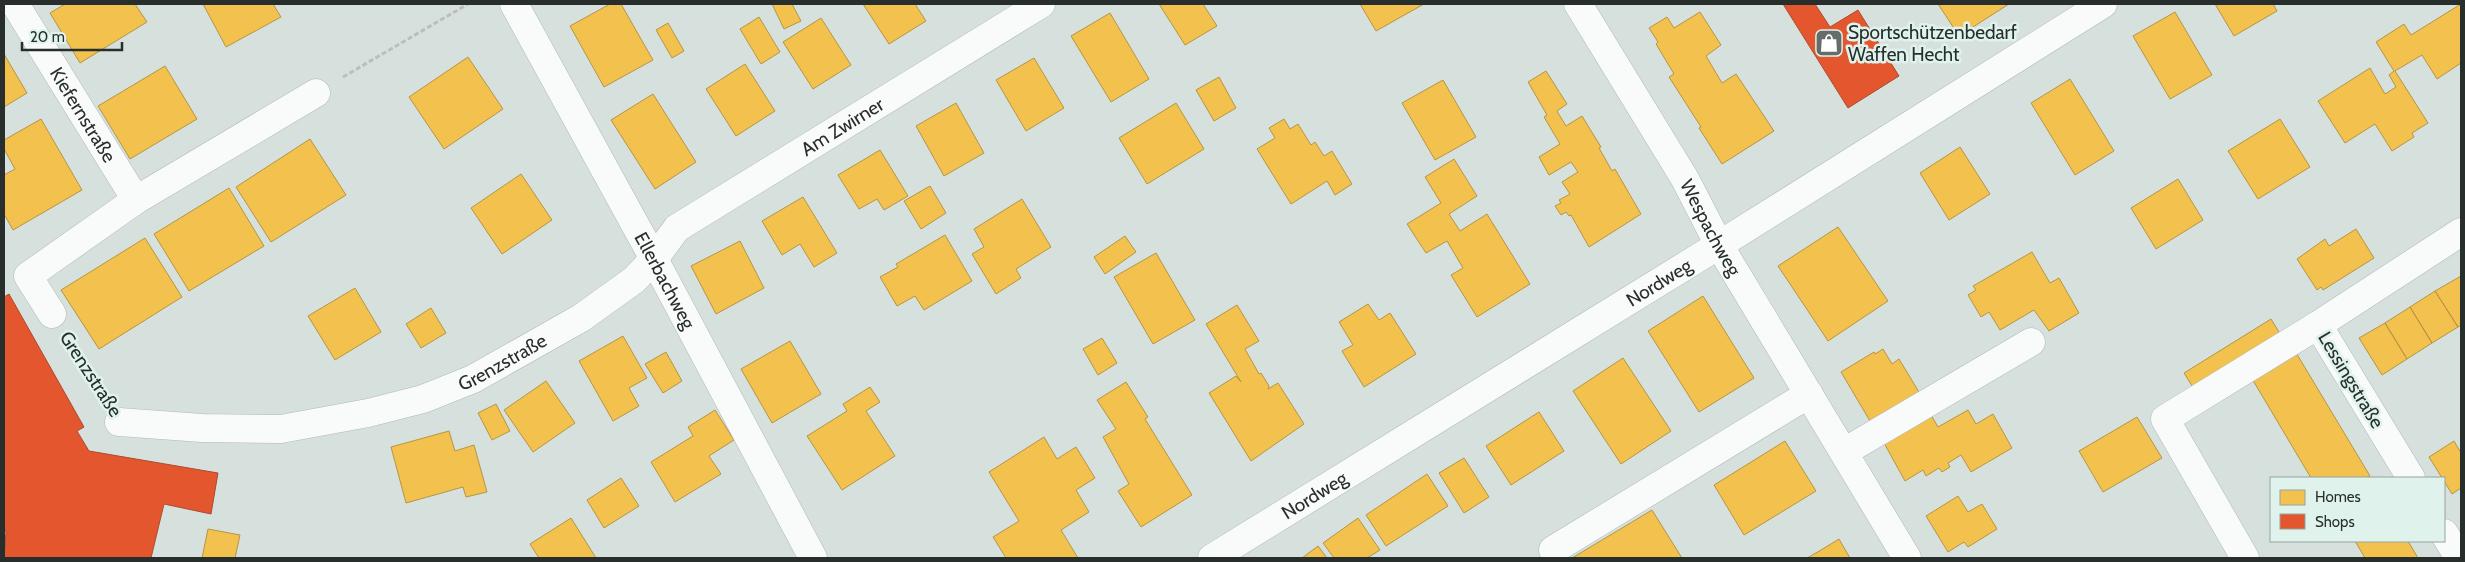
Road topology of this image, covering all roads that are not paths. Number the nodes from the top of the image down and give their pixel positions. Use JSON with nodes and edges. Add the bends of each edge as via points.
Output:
{"nodes":[{"id":1,"x":15,"y":4,"type":"edge"},
{"id":2,"x":514,"y":4,"type":"edge"},
{"id":3,"x":1041,"y":4,"type":"edge"},
{"id":4,"x":1578,"y":4,"type":"edge"},
{"id":5,"x":2103,"y":4,"type":"edge"},
{"id":6,"x":316,"y":92,"type":"road end"},
{"id":7,"x":136,"y":200,"type":"junction"},
{"id":8,"x":2461,"y":232,"type":"edge"},
{"id":9,"x":1719,"y":245,"type":"junction"},
{"id":10,"x":654,"y":259,"type":"junction"},
{"id":11,"x":52,"y":314,"type":"road end"},
{"id":12,"x":2318,"y":325,"type":"junction"},
{"id":13,"x":2031,"y":342,"type":"dead end"},
{"id":14,"x":1809,"y":394,"type":"junction"},
{"id":15,"x":119,"y":422,"type":"road end"},
{"id":16,"x":1844,"y":452,"type":"junction"},
{"id":17,"x":2410,"y":477,"type":"edge"},
{"id":18,"x":2445,"y":535,"type":"edge"},
{"id":19,"x":1553,"y":550,"type":"dead end"},
{"id":20,"x":813,"y":558,"type":"edge"},
{"id":21,"x":1212,"y":558,"type":"edge"},
{"id":22,"x":1907,"y":558,"type":"edge"},
{"id":23,"x":2245,"y":558,"type":"edge"},
{"id":24,"x":2459,"y":558,"type":"edge"}],
"edges":[{"from":1,"to":7,"type":"street","name":"Kiefernstraße"},
{"from":2,"to":10,"type":"street","name":"Ellerbachweg"},
{"from":3,"to":10,"type":"street","name":"Am Zwirner","via":[[677,228]]},
{"from":4,"to":9,"type":"street","name":"Wespachweg","via":[[1685,180]]},
{"from":5,"to":9,"type":"street","name":"Nordweg"},
{"from":6,"to":7,"type":"street","name":"Grenzstraße"},
{"from":7,"to":11,"type":"street","name":"Grenzstraße","via":[[28,276]]},
{"from":8,"to":12,"type":"street","name":"Lessingstraße"},
{"from":9,"to":14,"type":"street","name":"Wespachweg"},
{"from":9,"to":21,"type":"street","name":"Nordweg"},
{"from":10,"to":15,"type":"street","name":"Grenzstraße","via":[[634,280],[581,318],[472,379],[423,398],[368,413],[281,429]]},
{"from":10,"to":20,"type":"street","name":"Ellerbachweg"},
{"from":12,"to":17,"type":"street","name":"Lessingstraße"},
{"from":12,"to":23,"type":"street","via":[[2165,419]]},
{"from":13,"to":16,"type":"street"},
{"from":14,"to":16,"type":"street","name":"Wespachweg"},
{"from":14,"to":19,"type":"street"},
{"from":16,"to":22,"type":"street","name":"Wespachweg"},
{"from":18,"to":24,"type":"street"}]}
